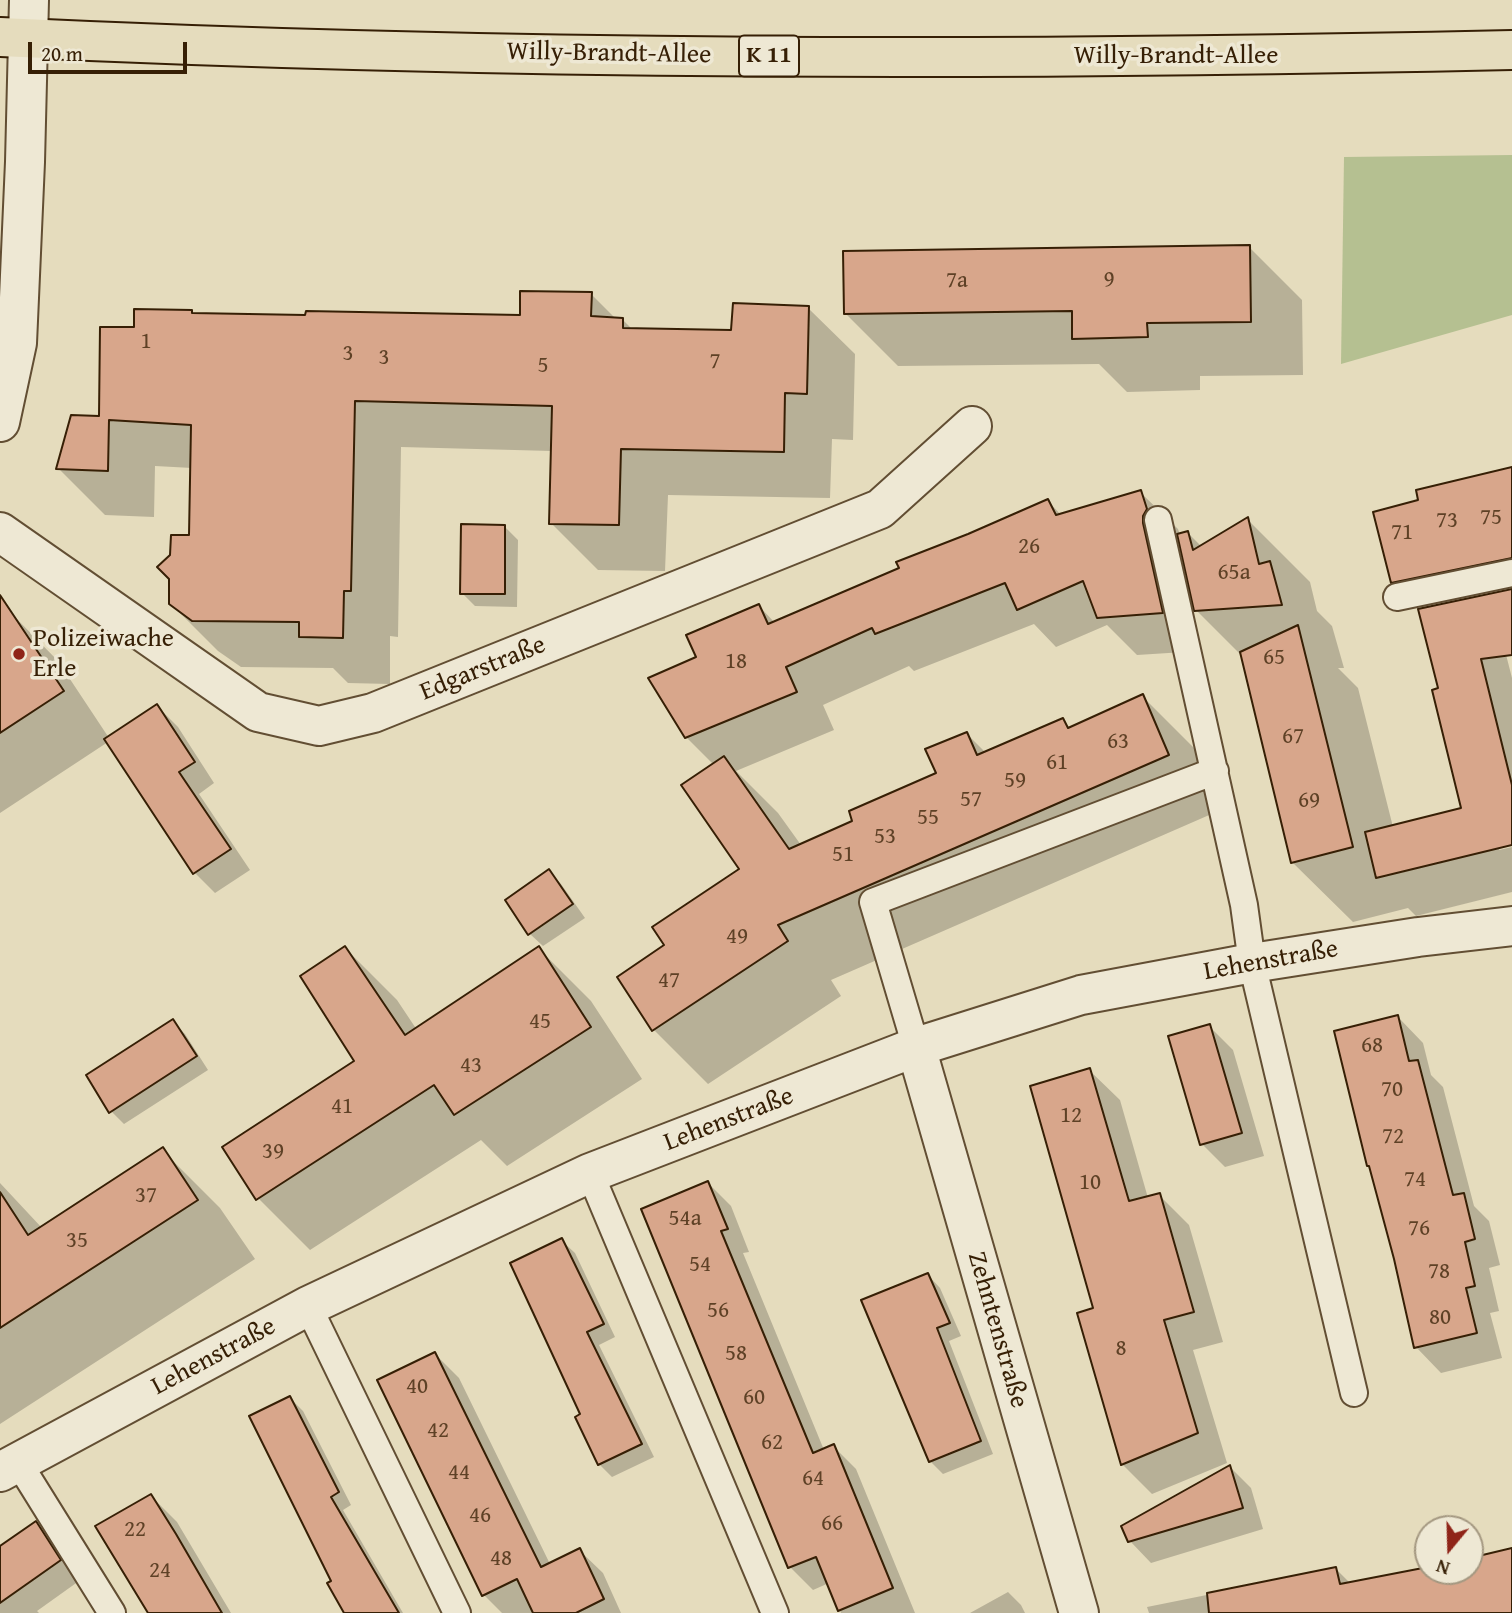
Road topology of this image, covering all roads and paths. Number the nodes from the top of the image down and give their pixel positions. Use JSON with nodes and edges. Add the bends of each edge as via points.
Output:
{"nodes":[{"id":1,"x":29,"y":0,"type":"edge"},
{"id":2,"x":13,"y":38,"type":"edge"},
{"id":3,"x":1512,"y":50,"type":"edge"},
{"id":4,"x":0,"y":422,"type":"edge"},
{"id":5,"x":972,"y":426,"type":"dead end"},
{"id":6,"x":1158,"y":520,"type":"dead end"},
{"id":7,"x":0,"y":532,"type":"edge"},
{"id":8,"x":1510,"y":580,"type":"edge"},
{"id":9,"x":1397,"y":597,"type":"dead end"},
{"id":10,"x":1215,"y":771,"type":"junction"},
{"id":11,"x":1512,"y":926,"type":"edge"},
{"id":12,"x":1252,"y":963,"type":"junction"},
{"id":13,"x":916,"y":1047,"type":"junction"},
{"id":14,"x":590,"y":1173,"type":"junction"},
{"id":15,"x":308,"y":1306,"type":"junction"},
{"id":16,"x":1354,"y":1393,"type":"dead end"},
{"id":17,"x":9,"y":1467,"type":"edge"},
{"id":18,"x":112,"y":1613,"type":"edge"},
{"id":19,"x":457,"y":1613,"type":"edge"},
{"id":20,"x":775,"y":1613,"type":"edge"},
{"id":21,"x":1079,"y":1613,"type":"edge"}],
"edges":[{"from":1,"to":2,"type":"street"},
{"from":2,"to":3,"type":"main road","name":"Willy-Brandt-Allee","number":"K 11","via":[[579,55],[1211,57]]},
{"from":2,"to":4,"type":"street","via":[[25,162],[17,343]]},
{"from":5,"to":7,"type":"street","name":"Edgarstraße","via":[[880,509],[373,713],[318,726],[258,712]]},
{"from":6,"to":10,"type":"lane"},
{"from":8,"to":9,"type":"lane"},
{"from":10,"to":12,"type":"lane"},
{"from":10,"to":13,"type":"lane","via":[[873,902]]},
{"from":11,"to":12,"type":"street","name":"Lehenstraße"},
{"from":12,"to":13,"type":"street","name":"Lehenstraße","via":[[1081,995]]},
{"from":12,"to":16,"type":"lane"},
{"from":13,"to":14,"type":"street","name":"Lehenstraße"},
{"from":13,"to":21,"type":"street","name":"Zehntenstraße"},
{"from":14,"to":15,"type":"street","name":"Lehenstraße"},
{"from":14,"to":20,"type":"lane"},
{"from":15,"to":17,"type":"street","name":"Lehenstraße"},
{"from":15,"to":19,"type":"lane"},
{"from":17,"to":18,"type":"lane"}]}
